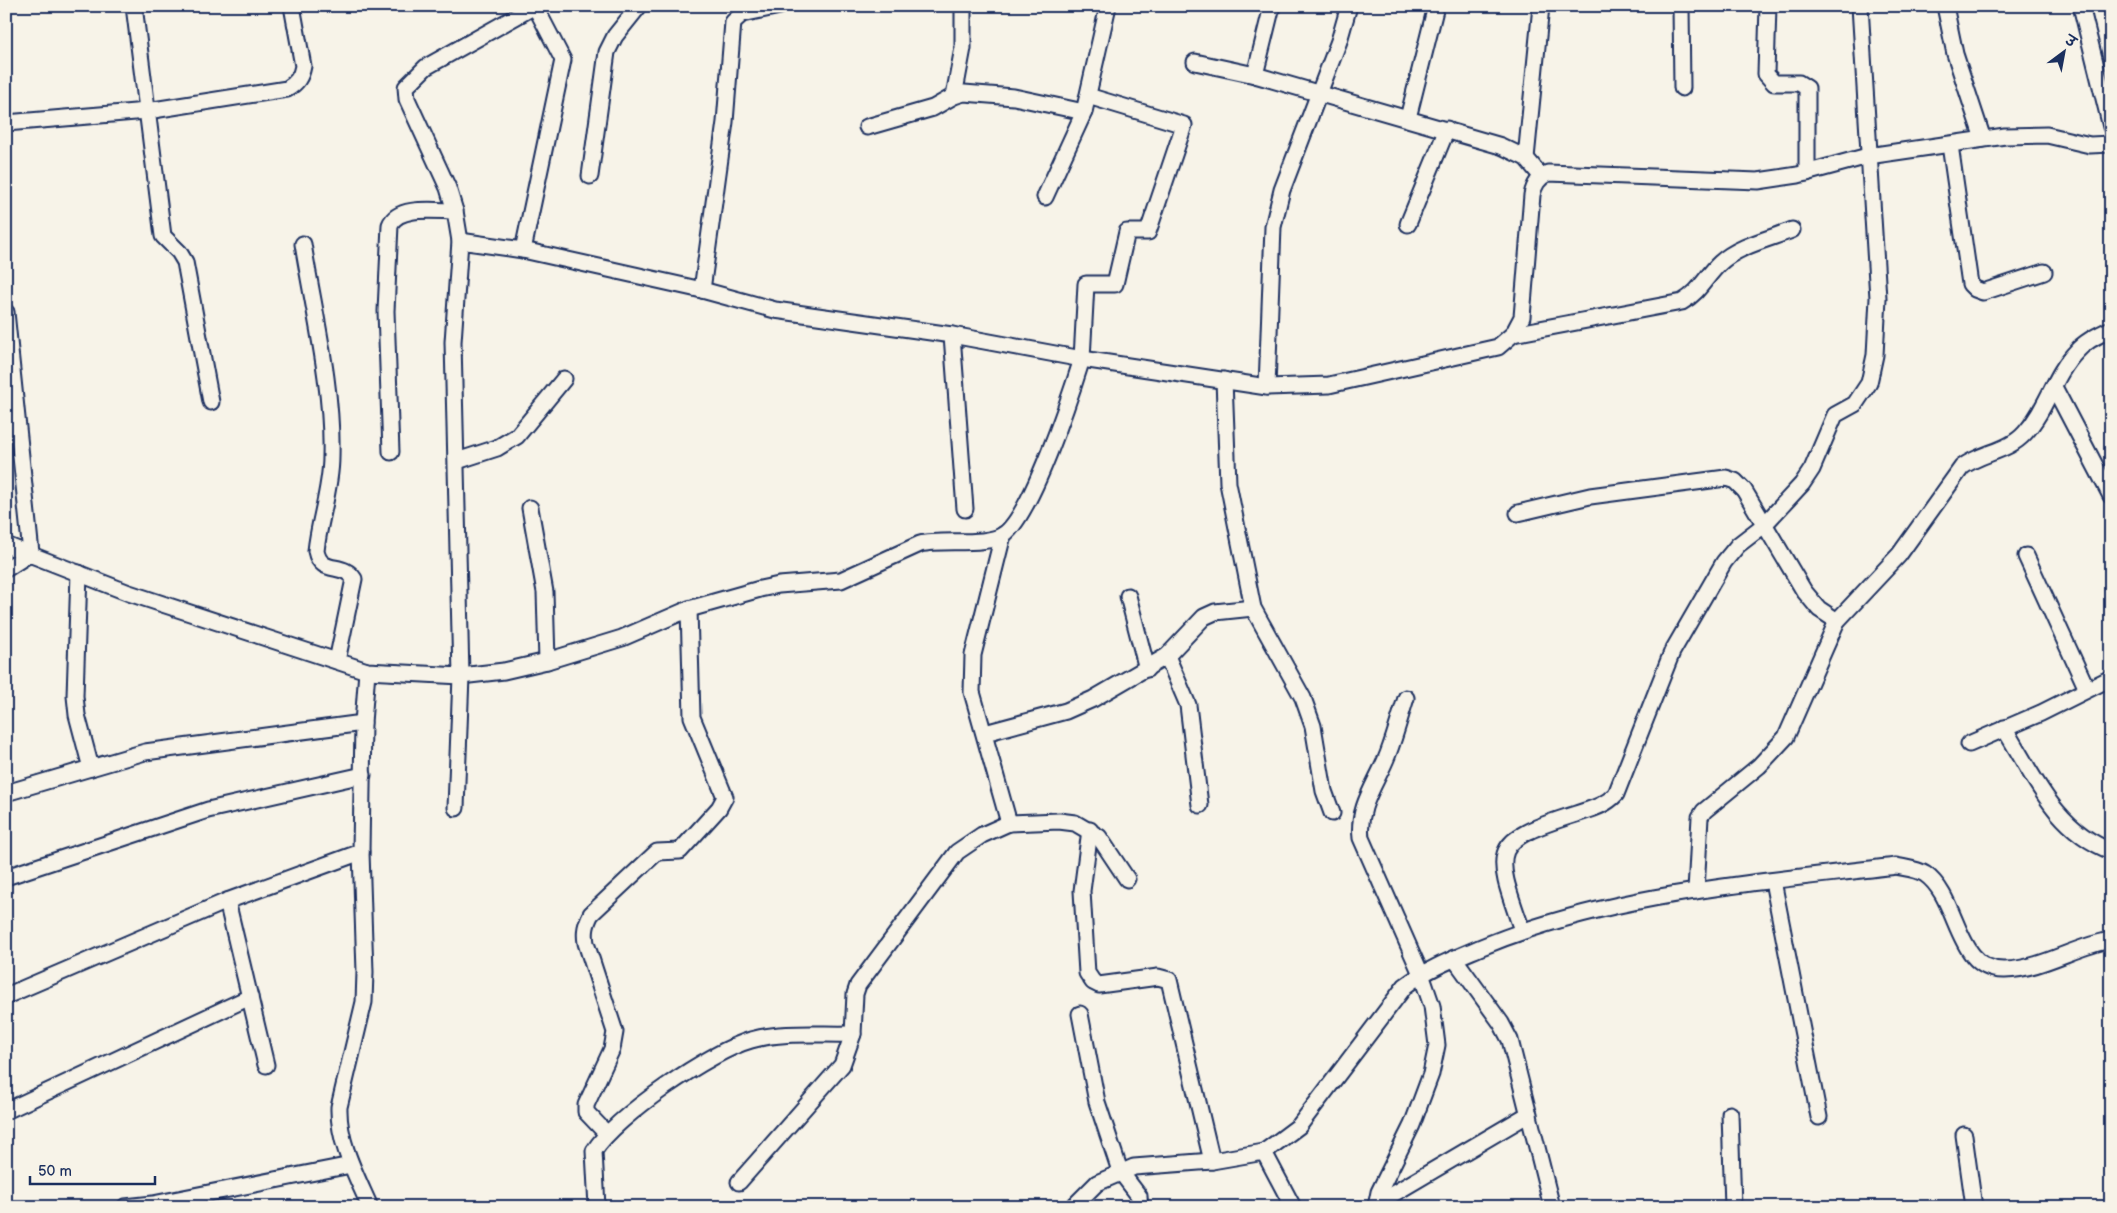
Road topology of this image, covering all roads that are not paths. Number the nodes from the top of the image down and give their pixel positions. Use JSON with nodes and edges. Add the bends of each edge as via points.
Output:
{"nodes":[{"id":1,"x":134,"y":6,"type":"edge"},
{"id":2,"x":292,"y":6,"type":"edge"},
{"id":3,"x":535,"y":6,"type":"edge"},
{"id":4,"x":638,"y":6,"type":"edge"},
{"id":5,"x":964,"y":6,"type":"edge"},
{"id":6,"x":1108,"y":6,"type":"edge"},
{"id":7,"x":1272,"y":6,"type":"edge"},
{"id":8,"x":1349,"y":6,"type":"edge"},
{"id":9,"x":1436,"y":6,"type":"edge"},
{"id":10,"x":1541,"y":6,"type":"edge"},
{"id":11,"x":1681,"y":6,"type":"edge"},
{"id":12,"x":1768,"y":6,"type":"edge"},
{"id":13,"x":1860,"y":6,"type":"edge"},
{"id":14,"x":1946,"y":6,"type":"edge"},
{"id":15,"x":2081,"y":6,"type":"edge"},
{"id":16,"x":770,"y":8,"type":"edge"},
{"id":17,"x":1196,"y":62,"type":"dead end"},
{"id":18,"x":1255,"y":75,"type":"junction"},
{"id":19,"x":1682,"y":88,"type":"dead end"},
{"id":20,"x":1319,"y":93,"type":"junction"},
{"id":21,"x":954,"y":96,"type":"junction"},
{"id":22,"x":1088,"y":96,"type":"junction"},
{"id":23,"x":148,"y":111,"type":"junction"},
{"id":24,"x":1084,"y":112,"type":"junction"},
{"id":25,"x":1408,"y":118,"type":"junction"},
{"id":26,"x":6,"y":123,"type":"edge"},
{"id":27,"x":867,"y":127,"type":"dead end"},
{"id":28,"x":2111,"y":127,"type":"edge"},
{"id":29,"x":1447,"y":129,"type":"junction"},
{"id":30,"x":1983,"y":139,"type":"junction"},
{"id":31,"x":2111,"y":144,"type":"edge"},
{"id":32,"x":1950,"y":145,"type":"junction"},
{"id":33,"x":1868,"y":156,"type":"junction"},
{"id":34,"x":1526,"y":158,"type":"junction"},
{"id":35,"x":1807,"y":173,"type":"junction"},
{"id":36,"x":590,"y":176,"type":"dead end"},
{"id":37,"x":1541,"y":176,"type":"junction"},
{"id":38,"x":1045,"y":198,"type":"dead end"},
{"id":39,"x":456,"y":211,"type":"junction"},
{"id":40,"x":1408,"y":224,"type":"dead end"},
{"id":41,"x":1792,"y":230,"type":"dead end"},
{"id":42,"x":460,"y":241,"type":"junction"},
{"id":43,"x":303,"y":244,"type":"dead end"},
{"id":44,"x":523,"y":250,"type":"junction"},
{"id":45,"x":2044,"y":272,"type":"dead end"},
{"id":46,"x":702,"y":290,"type":"junction"},
{"id":47,"x":6,"y":312,"type":"edge"},
{"id":48,"x":2111,"y":329,"type":"edge"},
{"id":49,"x":1513,"y":334,"type":"junction"},
{"id":50,"x":952,"y":335,"type":"junction"},
{"id":51,"x":1082,"y":359,"type":"junction"},
{"id":52,"x":564,"y":379,"type":"dead end"},
{"id":53,"x":1224,"y":380,"type":"junction"},
{"id":54,"x":1266,"y":387,"type":"junction"},
{"id":55,"x":2054,"y":387,"type":"junction"},
{"id":56,"x":211,"y":402,"type":"dead end"},
{"id":57,"x":391,"y":452,"type":"dead end"},
{"id":58,"x":457,"y":460,"type":"junction"},
{"id":59,"x":2111,"y":496,"type":"edge"},
{"id":60,"x":530,"y":508,"type":"dead end"},
{"id":61,"x":965,"y":510,"type":"dead end"},
{"id":62,"x":1518,"y":513,"type":"dead end"},
{"id":63,"x":1764,"y":526,"type":"junction"},
{"id":64,"x":1003,"y":536,"type":"junction"},
{"id":65,"x":6,"y":545,"type":"edge"},
{"id":66,"x":31,"y":554,"type":"junction"},
{"id":67,"x":2026,"y":556,"type":"dead end"},
{"id":68,"x":6,"y":569,"type":"edge"},
{"id":69,"x":78,"y":572,"type":"junction"},
{"id":70,"x":1128,"y":596,"type":"dead end"},
{"id":71,"x":1254,"y":608,"type":"junction"},
{"id":72,"x":690,"y":609,"type":"junction"},
{"id":73,"x":1837,"y":621,"type":"junction"},
{"id":74,"x":1167,"y":656,"type":"junction"},
{"id":75,"x":337,"y":661,"type":"junction"},
{"id":76,"x":547,"y":661,"type":"junction"},
{"id":77,"x":1147,"y":669,"type":"junction"},
{"id":78,"x":367,"y":671,"type":"junction"},
{"id":79,"x":461,"y":676,"type":"junction"},
{"id":80,"x":2111,"y":678,"type":"edge"},
{"id":81,"x":2087,"y":689,"type":"junction"},
{"id":82,"x":1406,"y":698,"type":"dead end"},
{"id":83,"x":363,"y":724,"type":"junction"},
{"id":84,"x":2004,"y":728,"type":"junction"},
{"id":85,"x":985,"y":733,"type":"junction"},
{"id":86,"x":1969,"y":744,"type":"dead end"},
{"id":87,"x":91,"y":768,"type":"junction"},
{"id":88,"x":363,"y":775,"type":"junction"},
{"id":89,"x":7,"y":791,"type":"edge"},
{"id":90,"x":1200,"y":805,"type":"dead end"},
{"id":91,"x":456,"y":808,"type":"dead end"},
{"id":92,"x":1332,"y":813,"type":"dead end"},
{"id":93,"x":1009,"y":823,"type":"junction"},
{"id":94,"x":1090,"y":830,"type":"junction"},
{"id":95,"x":2111,"y":851,"type":"edge"},
{"id":96,"x":361,"y":852,"type":"junction"},
{"id":97,"x":6,"y":877,"type":"edge"},
{"id":98,"x":1127,"y":879,"type":"dead end"},
{"id":99,"x":1772,"y":881,"type":"junction"},
{"id":100,"x":1696,"y":891,"type":"junction"},
{"id":101,"x":227,"y":901,"type":"junction"},
{"id":102,"x":1522,"y":930,"type":"junction"},
{"id":103,"x":2111,"y":940,"type":"edge"},
{"id":104,"x":1454,"y":958,"type":"junction"},
{"id":105,"x":1421,"y":974,"type":"junction"},
{"id":106,"x":6,"y":996,"type":"edge"},
{"id":107,"x":250,"y":997,"type":"junction"},
{"id":108,"x":1080,"y":1014,"type":"dead end"},
{"id":109,"x":853,"y":1034,"type":"junction"},
{"id":110,"x":266,"y":1065,"type":"dead end"},
{"id":111,"x":6,"y":1111,"type":"edge"},
{"id":112,"x":1529,"y":1114,"type":"junction"},
{"id":113,"x":1730,"y":1114,"type":"dead end"},
{"id":114,"x":1819,"y":1117,"type":"dead end"},
{"id":115,"x":607,"y":1134,"type":"junction"},
{"id":116,"x":1964,"y":1135,"type":"dead end"},
{"id":117,"x":1264,"y":1152,"type":"junction"},
{"id":118,"x":1212,"y":1161,"type":"junction"},
{"id":119,"x":351,"y":1165,"type":"junction"},
{"id":120,"x":1120,"y":1172,"type":"junction"},
{"id":121,"x":739,"y":1182,"type":"dead end"},
{"id":122,"x":1376,"y":1205,"type":"edge"},
{"id":123,"x":125,"y":1207,"type":"edge"},
{"id":124,"x":370,"y":1207,"type":"edge"},
{"id":125,"x":597,"y":1207,"type":"edge"},
{"id":126,"x":1073,"y":1207,"type":"edge"},
{"id":127,"x":1140,"y":1207,"type":"edge"},
{"id":128,"x":1293,"y":1207,"type":"edge"},
{"id":129,"x":1552,"y":1207,"type":"edge"},
{"id":130,"x":1733,"y":1207,"type":"edge"},
{"id":131,"x":1974,"y":1207,"type":"edge"}],
"edges":[{"from":1,"to":23,"type":"street"},
{"from":2,"to":23,"type":"street","via":[[303,66],[295,84],[287,89]]},
{"from":3,"to":39,"type":"street","via":[[426,67],[406,87],[407,98]]},
{"from":3,"to":44,"type":"street","via":[[563,60]]},
{"from":4,"to":36,"type":"street","via":[[607,52]]},
{"from":5,"to":21,"type":"street","via":[[963,48]]},
{"from":6,"to":22,"type":"street"},
{"from":7,"to":18,"type":"street"},
{"from":8,"to":20,"type":"street"},
{"from":9,"to":25,"type":"street"},
{"from":10,"to":34,"type":"street"},
{"from":11,"to":19,"type":"street"},
{"from":12,"to":35,"type":"street","via":[[1766,74],[1774,84],[1799,83],[1807,88]]},
{"from":13,"to":33,"type":"street"},
{"from":14,"to":30,"type":"street","via":[[1954,54]]},
{"from":15,"to":28,"type":"street"},
{"from":16,"to":46,"type":"street","via":[[742,14],[733,22],[724,122]]},
{"from":17,"to":18,"type":"street"},
{"from":18,"to":20,"type":"street"},
{"from":20,"to":25,"type":"street"},
{"from":20,"to":54,"type":"street","via":[[1282,190],[1273,227]]},
{"from":21,"to":24,"type":"street","via":[[990,94]]},
{"from":21,"to":27,"type":"street","via":[[934,108]]},
{"from":22,"to":24,"type":"street"},
{"from":22,"to":51,"type":"street","via":[[1184,125],[1148,232],[1127,232],[1115,284],[1086,284]]},
{"from":23,"to":26,"type":"street"},
{"from":23,"to":56,"type":"street","via":[[163,236],[180,252],[185,262]]},
{"from":24,"to":38,"type":"street"},
{"from":25,"to":29,"type":"street"},
{"from":29,"to":34,"type":"street","via":[[1501,146]]},
{"from":29,"to":40,"type":"street"},
{"from":30,"to":31,"type":"street","via":[[2027,134]]},
{"from":30,"to":32,"type":"street"},
{"from":32,"to":33,"type":"street"},
{"from":32,"to":45,"type":"street","via":[[1970,284],[1983,292]]},
{"from":33,"to":35,"type":"street"},
{"from":33,"to":63,"type":"street","via":[[1878,298],[1870,383],[1854,404],[1835,415],[1812,469]]},
{"from":34,"to":37,"type":"street"},
{"from":35,"to":37,"type":"street","via":[[1758,181]]},
{"from":37,"to":49,"type":"street","via":[[1532,195],[1522,317]]},
{"from":39,"to":42,"type":"street"},
{"from":39,"to":57,"type":"street","via":[[402,213],[392,218],[390,225],[386,311]]},
{"from":41,"to":49,"type":"street","via":[[1728,256],[1693,296],[1682,302]]},
{"from":42,"to":44,"type":"street"},
{"from":42,"to":58,"type":"street","via":[[453,314]]},
{"from":43,"to":75,"type":"street","via":[[332,441],[331,471],[316,551],[323,565],[342,570],[354,579]]},
{"from":44,"to":46,"type":"street"},
{"from":46,"to":50,"type":"street","via":[[775,310]]},
{"from":47,"to":66,"type":"street"},
{"from":48,"to":55,"type":"street","via":[[2086,342],[2075,352]]},
{"from":49,"to":54,"type":"street","via":[[1498,347],[1399,370],[1329,385]]},
{"from":50,"to":51,"type":"street"},
{"from":50,"to":61,"type":"street"},
{"from":51,"to":53,"type":"street"},
{"from":51,"to":64,"type":"street","via":[[1068,406],[1023,511]]},
{"from":52,"to":58,"type":"street","via":[[517,436],[497,448]]},
{"from":53,"to":54,"type":"street"},
{"from":53,"to":71,"type":"street","via":[[1228,483]]},
{"from":55,"to":59,"type":"street"},
{"from":55,"to":73,"type":"street","via":[[2032,425],[2016,441],[1962,467],[1899,555]]},
{"from":58,"to":79,"type":"street"},
{"from":60,"to":76,"type":"street","via":[[545,592]]},
{"from":62,"to":63,"type":"street","via":[[1590,496],[1726,478],[1744,490]]},
{"from":63,"to":73,"type":"street","via":[[1812,602]]},
{"from":63,"to":102,"type":"street","via":[[1729,554],[1672,652],[1616,794],[1602,805],[1531,828],[1508,846],[1502,868]]},
{"from":64,"to":72,"type":"street","via":[[986,540],[927,542],[841,580],[779,584]]},
{"from":64,"to":85,"type":"street","via":[[973,655],[972,692]]},
{"from":65,"to":66,"type":"street"},
{"from":66,"to":68,"type":"street"},
{"from":66,"to":69,"type":"street"},
{"from":67,"to":81,"type":"street"},
{"from":69,"to":75,"type":"street","via":[[130,593]]},
{"from":69,"to":87,"type":"street","via":[[77,715]]},
{"from":70,"to":77,"type":"street"},
{"from":71,"to":74,"type":"street","via":[[1215,612],[1204,617]]},
{"from":71,"to":92,"type":"street","via":[[1303,698],[1313,726],[1324,791]]},
{"from":72,"to":76,"type":"street","via":[[622,638]]},
{"from":72,"to":115,"type":"street","via":[[692,717],[725,797],[680,851],[657,852],[591,914],[587,922],[586,942],[615,1032],[612,1049],[586,1105],[586,1112]]},
{"from":73,"to":100,"type":"street","via":[[1786,737],[1760,766],[1700,817]]},
{"from":74,"to":77,"type":"street"},
{"from":74,"to":90,"type":"street","via":[[1188,706]]},
{"from":75,"to":78,"type":"street"},
{"from":76,"to":79,"type":"street"},
{"from":77,"to":85,"type":"street","via":[[1066,711]]},
{"from":78,"to":79,"type":"street"},
{"from":78,"to":83,"type":"street"},
{"from":79,"to":91,"type":"street"},
{"from":80,"to":81,"type":"street"},
{"from":81,"to":84,"type":"street"},
{"from":82,"to":105,"type":"street","via":[[1359,824],[1361,838]]},
{"from":83,"to":87,"type":"street","via":[[145,752]]},
{"from":83,"to":88,"type":"street"},
{"from":84,"to":86,"type":"street"},
{"from":84,"to":95,"type":"street","via":[[2057,814],[2083,837]]},
{"from":85,"to":93,"type":"street"},
{"from":87,"to":89,"type":"street"},
{"from":88,"to":96,"type":"street"},
{"from":88,"to":97,"type":"street","via":[[208,810]]},
{"from":93,"to":94,"type":"street","via":[[1059,821],[1075,823]]},
{"from":93,"to":109,"type":"street","via":[[968,843],[947,864],[858,985]]},
{"from":94,"to":98,"type":"street","via":[[1099,837]]},
{"from":94,"to":118,"type":"street","via":[[1082,891],[1087,973],[1093,982],[1099,984],[1158,977],[1169,980]]},
{"from":96,"to":101,"type":"street"},
{"from":96,"to":119,"type":"street","via":[[364,1002],[338,1122]]},
{"from":99,"to":100,"type":"street"},
{"from":99,"to":103,"type":"street","via":[[1896,866],[1924,873],[1941,890],[1970,952],[1986,968],[2026,967]]},
{"from":99,"to":114,"type":"street"},
{"from":100,"to":102,"type":"street"},
{"from":101,"to":106,"type":"street"},
{"from":101,"to":107,"type":"street"},
{"from":102,"to":104,"type":"street"},
{"from":104,"to":105,"type":"street"},
{"from":104,"to":112,"type":"street","via":[[1510,1040]]},
{"from":105,"to":117,"type":"street","via":[[1396,996],[1299,1126]]},
{"from":105,"to":122,"type":"street","via":[[1436,1023],[1436,1059],[1412,1125],[1379,1192]]},
{"from":107,"to":110,"type":"street"},
{"from":107,"to":111,"type":"street"},
{"from":108,"to":120,"type":"street","via":[[1097,1102]]},
{"from":109,"to":115,"type":"street","via":[[769,1036],[739,1044],[660,1090]]},
{"from":109,"to":121,"type":"street","via":[[846,1059],[835,1076]]},
{"from":112,"to":122,"type":"street"},
{"from":112,"to":129,"type":"street"},
{"from":113,"to":130,"type":"street"},
{"from":115,"to":125,"type":"street","via":[[594,1151]]},
{"from":116,"to":131,"type":"street"},
{"from":117,"to":118,"type":"street"},
{"from":117,"to":128,"type":"street"},
{"from":118,"to":120,"type":"street","via":[[1134,1167]]},
{"from":119,"to":123,"type":"street"},
{"from":119,"to":124,"type":"street"},
{"from":120,"to":126,"type":"street","via":[[1097,1183]]},
{"from":120,"to":127,"type":"street","via":[[1139,1196]]}]}
